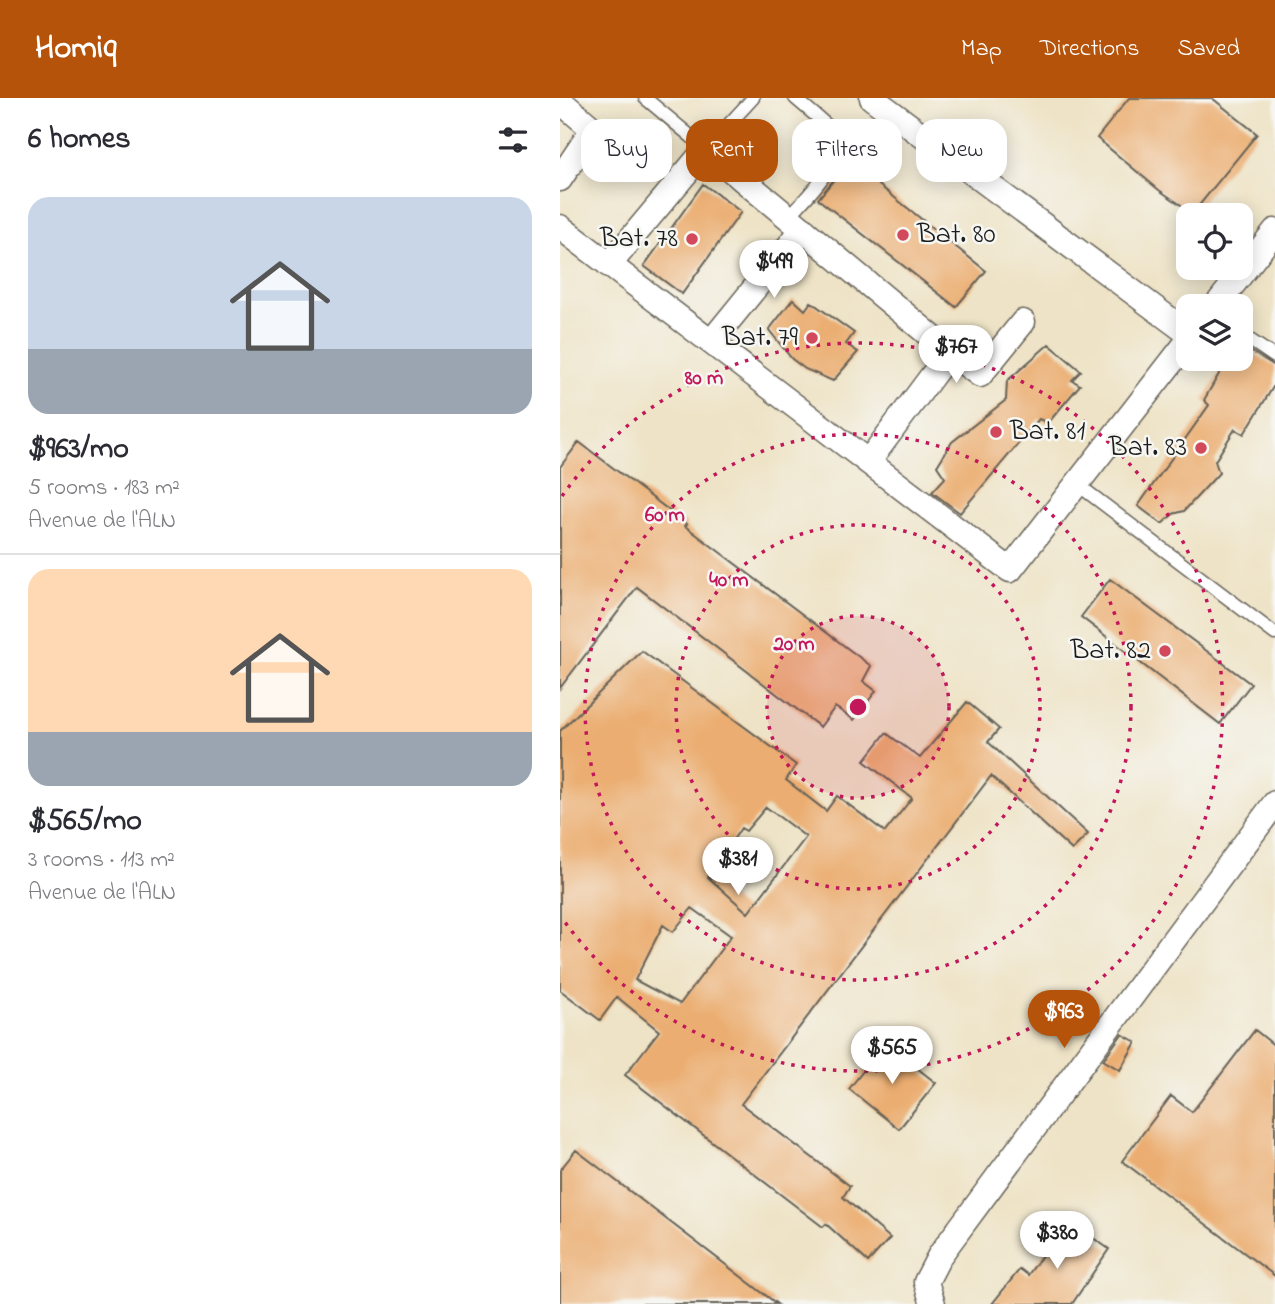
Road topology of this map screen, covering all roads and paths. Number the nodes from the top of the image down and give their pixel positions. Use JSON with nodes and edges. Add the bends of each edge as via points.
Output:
{"nodes":[{"id":1,"x":645,"y":98,"type":"edge"},
{"id":2,"x":753,"y":98,"type":"edge"},
{"id":3,"x":795,"y":98,"type":"edge"},
{"id":4,"x":872,"y":98,"type":"edge"},
{"id":5,"x":560,"y":101,"type":"edge"},
{"id":6,"x":734,"y":119,"type":"edge"},
{"id":7,"x":686,"y":132,"type":"edge"},
{"id":8,"x":686,"y":173,"type":"edge"},
{"id":9,"x":560,"y":179,"type":"edge"},
{"id":10,"x":746,"y":182,"type":"edge"},
{"id":11,"x":795,"y":223,"type":"junction"},
{"id":12,"x":560,"y":228,"type":"edge"},
{"id":13,"x":1275,"y":231,"type":"edge"},
{"id":14,"x":610,"y":265,"type":"junction"},
{"id":15,"x":1225,"y":294,"type":"edge"},
{"id":16,"x":1023,"y":322,"type":"dead end"},
{"id":17,"x":1176,"y":324,"type":"edge"},
{"id":18,"x":710,"y":342,"type":"junction"},
{"id":19,"x":1253,"y":342,"type":"edge"},
{"id":20,"x":950,"y":352,"type":"junction"},
{"id":21,"x":1176,"y":356,"type":"edge"},
{"id":22,"x":1275,"y":357,"type":"edge"},
{"id":23,"x":868,"y":462,"type":"junction"},
{"id":24,"x":1077,"y":484,"type":"junction"},
{"id":25,"x":1275,"y":634,"type":"edge"},
{"id":26,"x":1275,"y":803,"type":"edge"},
{"id":27,"x":933,"y":1304,"type":"edge"}],
"edges":[{"from":1,"to":7,"type":"lane"},
{"from":2,"to":6,"type":"lane"},
{"from":3,"to":11,"type":"lane","via":[[836,133],[838,146],[831,167]]},
{"from":4,"to":17,"type":"street"},
{"from":5,"to":9,"type":"street","via":[[593,129]]},
{"from":8,"to":14,"type":"street"},
{"from":10,"to":11,"type":"street"},
{"from":11,"to":18,"type":"street"},
{"from":11,"to":20,"type":"street"},
{"from":12,"to":14,"type":"street"},
{"from":13,"to":15,"type":"street"},
{"from":14,"to":18,"type":"street"},
{"from":16,"to":20,"type":"street","via":[[980,375]]},
{"from":18,"to":23,"type":"street"},
{"from":19,"to":22,"type":"lane"},
{"from":20,"to":23,"type":"street"},
{"from":21,"to":24,"type":"street"},
{"from":23,"to":24,"type":"street","via":[[1010,570]]},
{"from":24,"to":25,"type":"lane"},
{"from":26,"to":27,"type":"street","via":[[940,1255],[926,1282]]}]}
